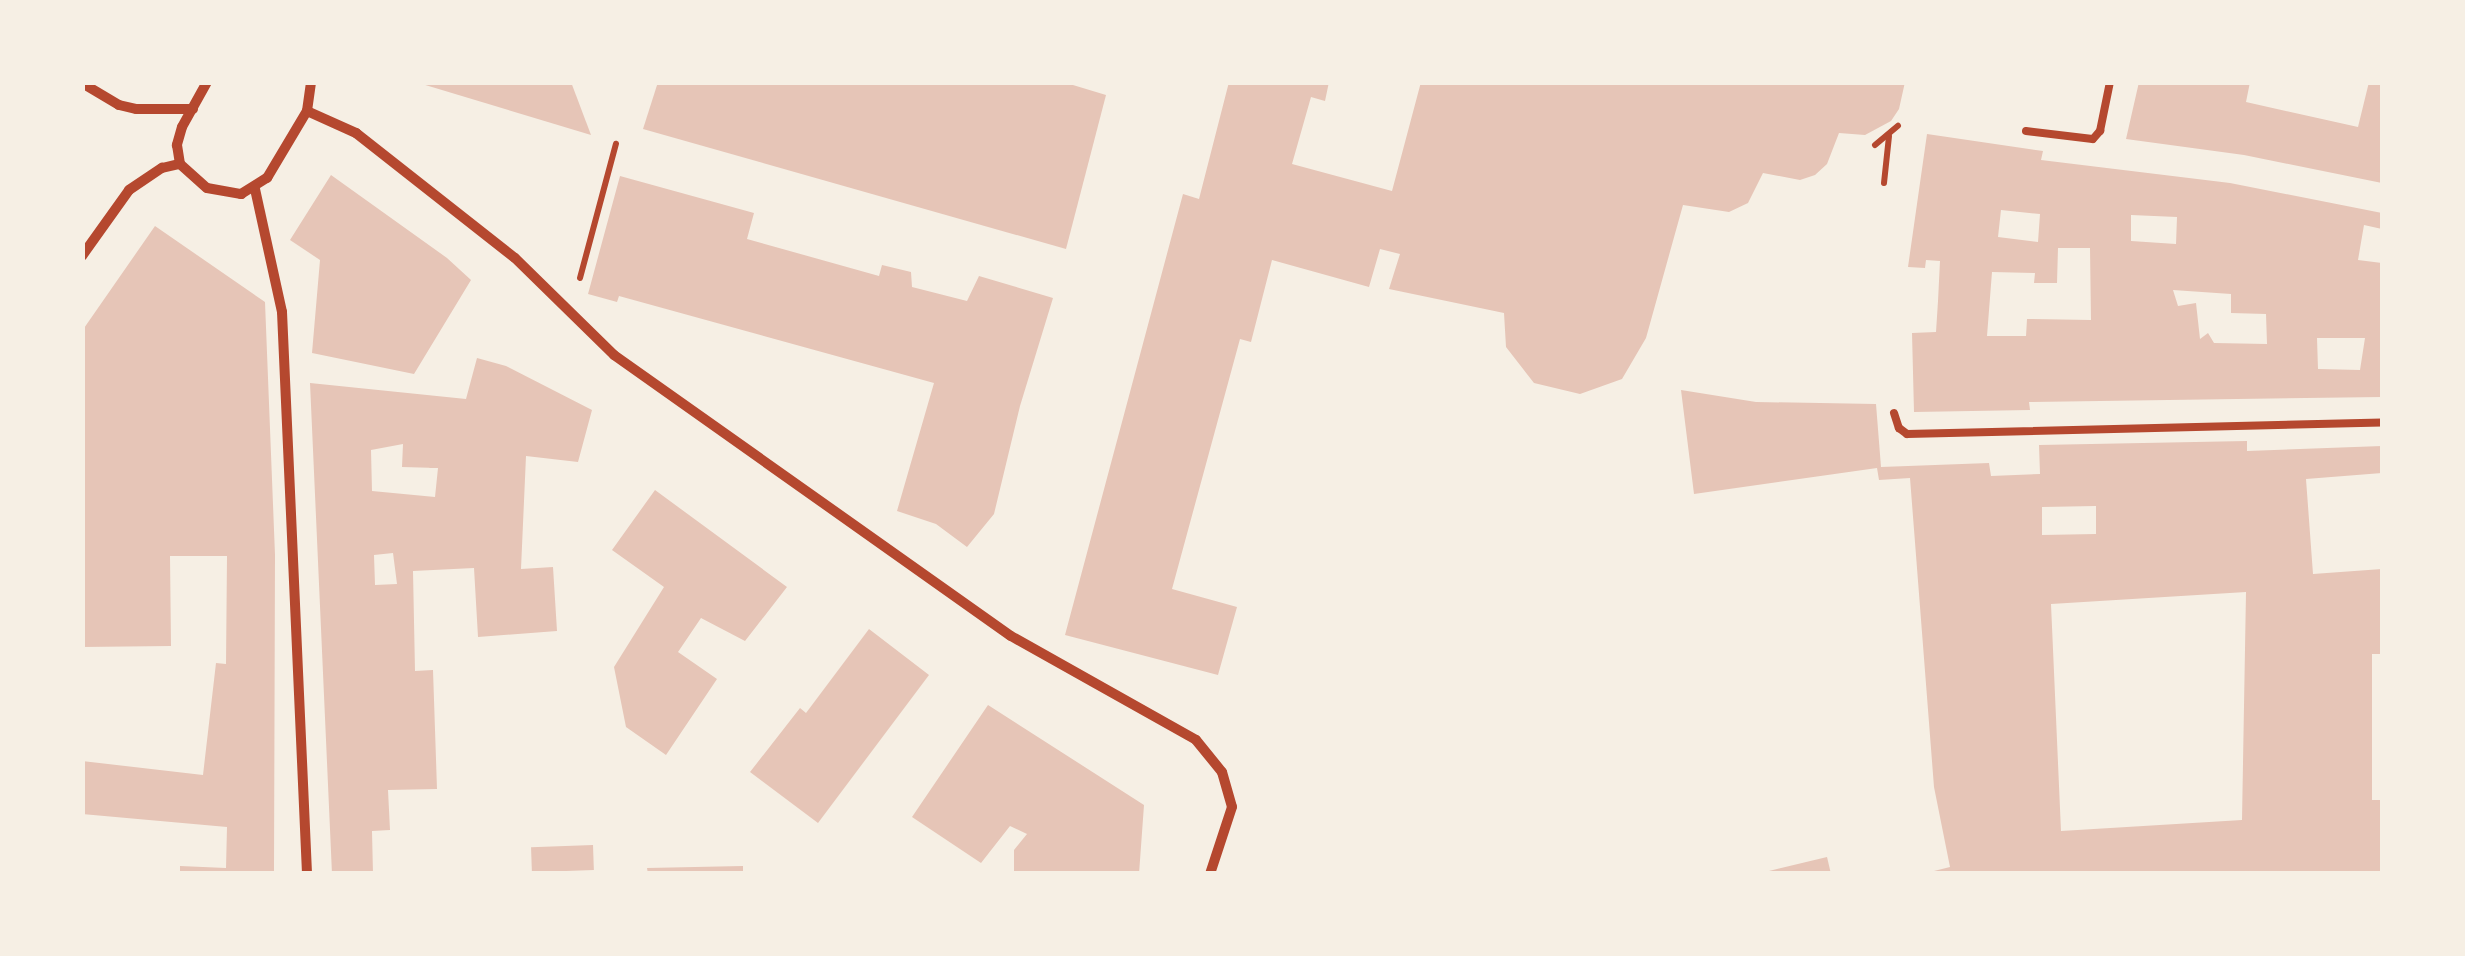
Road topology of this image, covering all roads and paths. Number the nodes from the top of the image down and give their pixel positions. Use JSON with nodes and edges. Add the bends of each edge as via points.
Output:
{"nodes":[{"id":1,"x":207,"y":82,"type":"edge"},
{"id":2,"x":311,"y":82,"type":"edge"},
{"id":3,"x":2110,"y":82,"type":"edge"},
{"id":4,"x":82,"y":83,"type":"edge"},
{"id":5,"x":193,"y":108,"type":"junction"},
{"id":6,"x":307,"y":110,"type":"junction"},
{"id":7,"x":1898,"y":126,"type":"dead end"},
{"id":8,"x":2026,"y":132,"type":"dead end"},
{"id":9,"x":1889,"y":136,"type":"junction"},
{"id":10,"x":616,"y":144,"type":"dead end"},
{"id":11,"x":1875,"y":145,"type":"dead end"},
{"id":12,"x":180,"y":164,"type":"junction"},
{"id":13,"x":1884,"y":183,"type":"dead end"},
{"id":14,"x":254,"y":188,"type":"junction"},
{"id":15,"x":82,"y":256,"type":"edge"},
{"id":16,"x":575,"y":287,"type":"dead end"},
{"id":17,"x":1894,"y":414,"type":"dead end"},
{"id":18,"x":2382,"y":422,"type":"edge"},
{"id":19,"x":307,"y":874,"type":"edge"},
{"id":20,"x":1210,"y":874,"type":"edge"}],
"edges":[{"from":1,"to":5,"type":"street"},
{"from":2,"to":6,"type":"street"},
{"from":3,"to":8,"type":"lane","via":[[2094,140]]},
{"from":4,"to":5,"type":"street","via":[[136,109]]},
{"from":5,"to":12,"type":"street","via":[[177,145]]},
{"from":6,"to":14,"type":"street","via":[[267,178]]},
{"from":6,"to":20,"type":"street","via":[[356,132],[515,258],[614,355],[1011,636],[1196,740],[1222,772],[1232,808]]},
{"from":7,"to":9,"type":"path"},
{"from":9,"to":11,"type":"path"},
{"from":9,"to":13,"type":"path"},
{"from":10,"to":16,"type":"path"},
{"from":12,"to":14,"type":"street","via":[[207,188]]},
{"from":12,"to":15,"type":"street","via":[[129,190]]},
{"from":14,"to":19,"type":"street","via":[[282,312]]},
{"from":17,"to":18,"type":"lane","via":[[1907,434]]}]}
